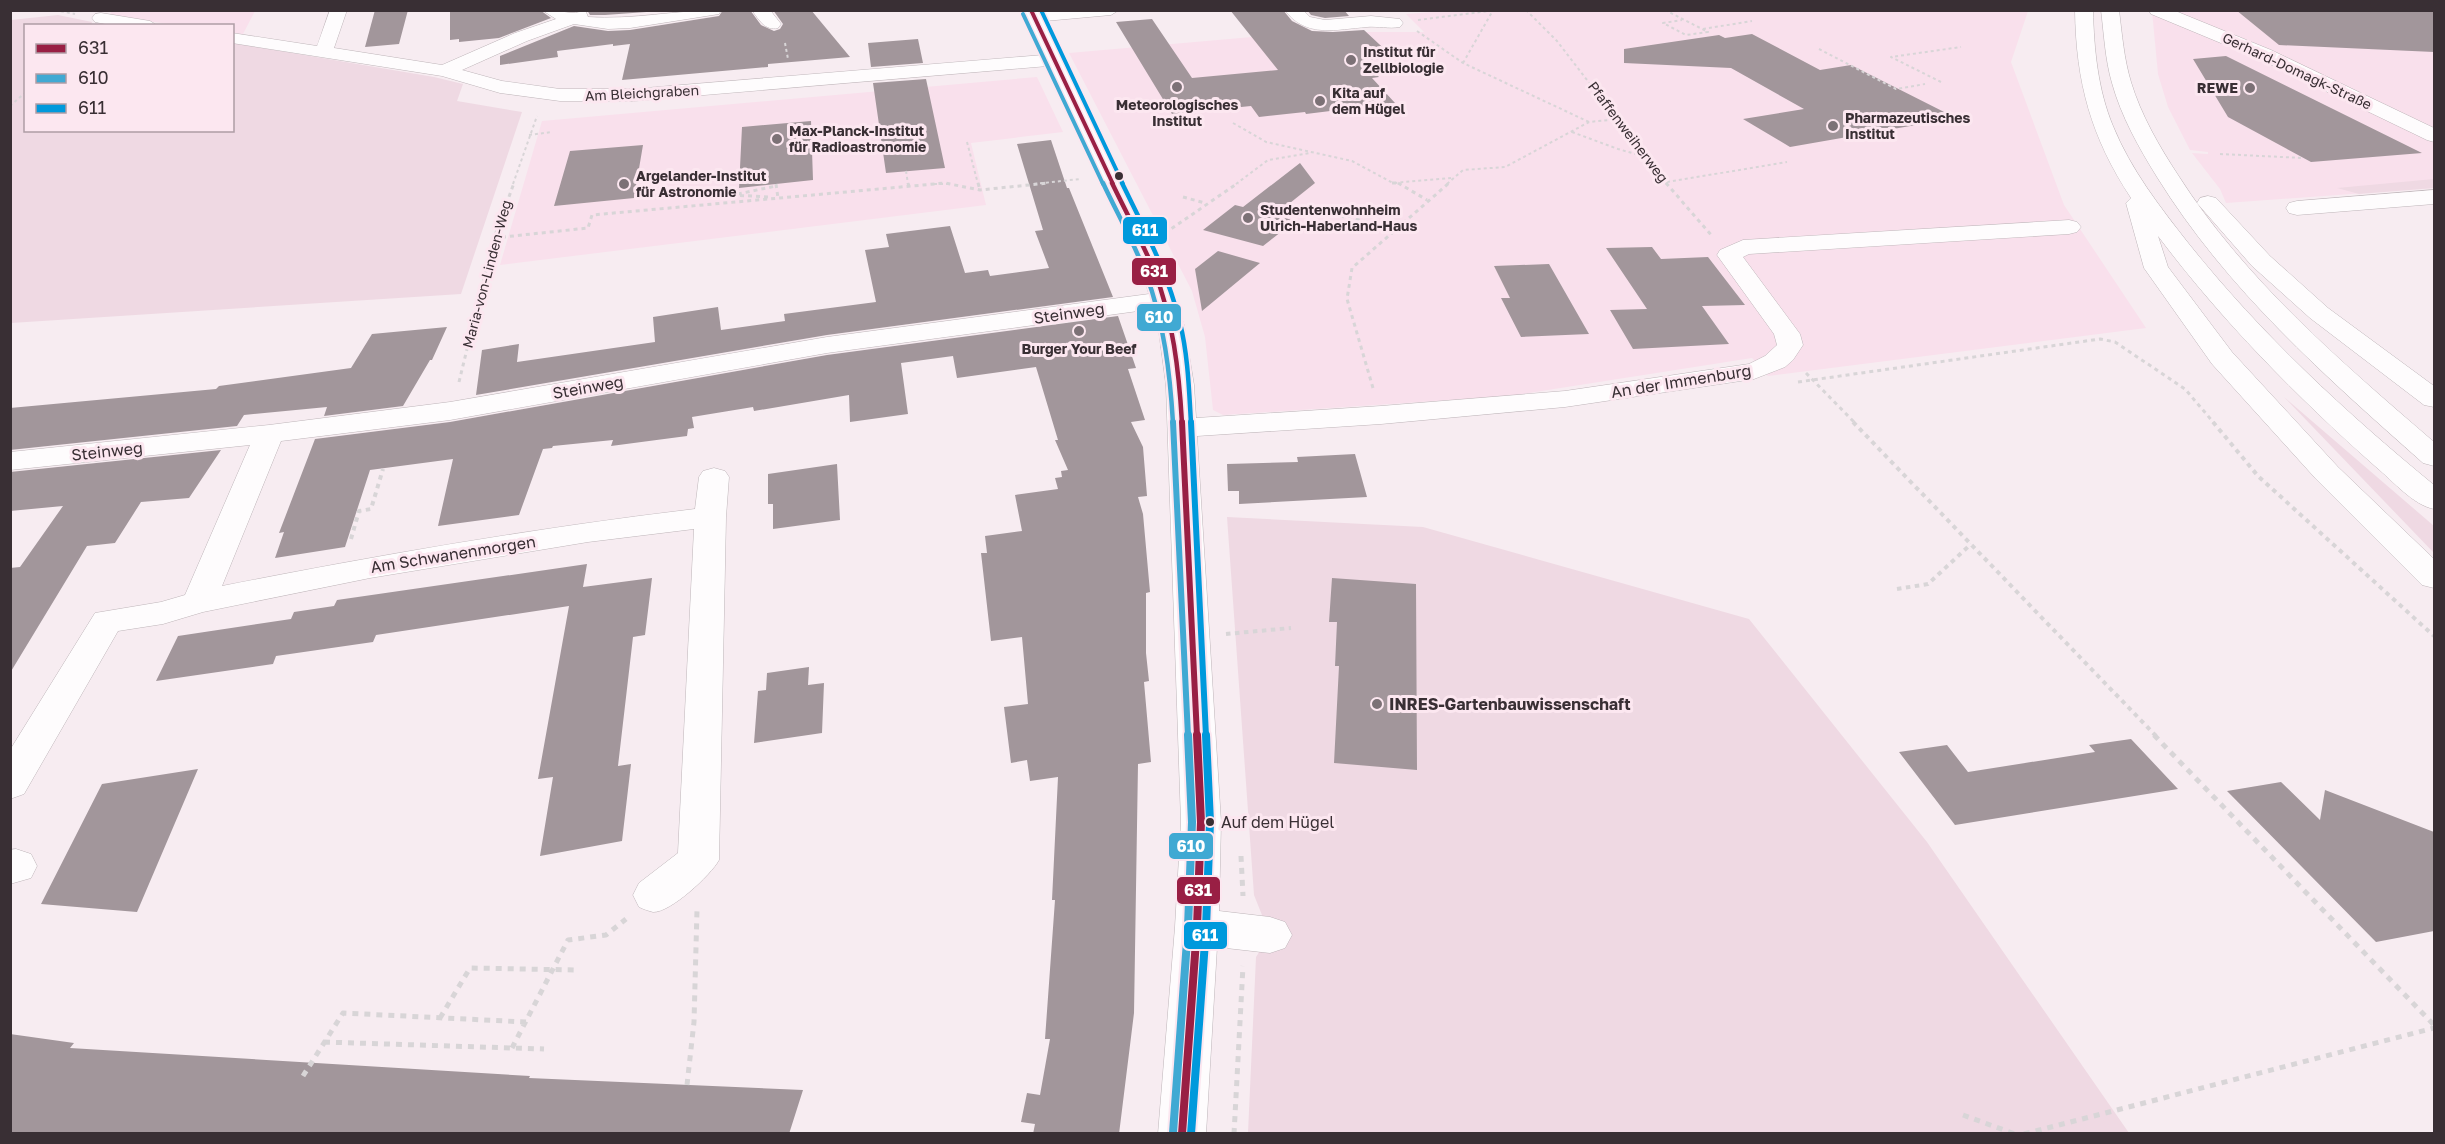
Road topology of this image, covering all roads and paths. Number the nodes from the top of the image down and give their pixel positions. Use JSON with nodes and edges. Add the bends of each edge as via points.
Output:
{"nodes":[{"id":1,"x":339,"y":10,"type":"edge"},
{"id":2,"x":550,"y":10,"type":"edge"},
{"id":3,"x":599,"y":10,"type":"edge"},
{"id":4,"x":713,"y":10,"type":"edge"},
{"id":5,"x":760,"y":10,"type":"edge"},
{"id":6,"x":1111,"y":10,"type":"edge"},
{"id":7,"x":1293,"y":10,"type":"edge"},
{"id":8,"x":1497,"y":10,"type":"edge"},
{"id":9,"x":1526,"y":10,"type":"edge"},
{"id":10,"x":1665,"y":10,"type":"edge"},
{"id":11,"x":2084,"y":10,"type":"edge"},
{"id":12,"x":2110,"y":10,"type":"edge"},
{"id":13,"x":2157,"y":10,"type":"edge"},
{"id":14,"x":1492,"y":11,"type":"edge"},
{"id":15,"x":1033,"y":14,"type":"edge"},
{"id":16,"x":101,"y":18,"type":"dead end"},
{"id":17,"x":568,"y":20,"type":"junction"},
{"id":18,"x":1682,"y":20,"type":"junction"},
{"id":19,"x":1752,"y":21,"type":"dead end"},
{"id":20,"x":1394,"y":22,"type":"junction"},
{"id":21,"x":138,"y":24,"type":"edge"},
{"id":22,"x":772,"y":24,"type":"dead end"},
{"id":23,"x":1702,"y":29,"type":"junction"},
{"id":24,"x":234,"y":38,"type":"edge"},
{"id":25,"x":1961,"y":47,"type":"dead end"},
{"id":26,"x":1819,"y":49,"type":"dead end"},
{"id":27,"x":324,"y":52,"type":"junction"},
{"id":28,"x":1055,"y":60,"type":"junction"},
{"id":29,"x":1463,"y":63,"type":"junction"},
{"id":30,"x":444,"y":70,"type":"junction"},
{"id":31,"x":1941,"y":82,"type":"dead end"},
{"id":32,"x":1924,"y":84,"type":"dead end"},
{"id":33,"x":24,"y":94,"type":"edge"},
{"id":34,"x":10,"y":106,"type":"edge"},
{"id":35,"x":539,"y":112,"type":"dead end"},
{"id":36,"x":1619,"y":120,"type":"junction"},
{"id":37,"x":1589,"y":122,"type":"junction"},
{"id":38,"x":1233,"y":123,"type":"dead end"},
{"id":39,"x":552,"y":132,"type":"dead end"},
{"id":40,"x":1571,"y":132,"type":"junction"},
{"id":41,"x":2142,"y":134,"type":"junction"},
{"id":42,"x":529,"y":135,"type":"junction"},
{"id":43,"x":2434,"y":136,"type":"edge"},
{"id":44,"x":967,"y":142,"type":"dead end"},
{"id":45,"x":1314,"y":152,"type":"junction"},
{"id":46,"x":2220,"y":154,"type":"dead end"},
{"id":47,"x":1647,"y":157,"type":"junction"},
{"id":48,"x":2303,"y":158,"type":"dead end"},
{"id":49,"x":1787,"y":162,"type":"dead end"},
{"id":50,"x":906,"y":171,"type":"dead end"},
{"id":51,"x":1089,"y":178,"type":"dead end"},
{"id":52,"x":1452,"y":178,"type":"junction"},
{"id":53,"x":1398,"y":182,"type":"junction"},
{"id":54,"x":1666,"y":183,"type":"junction"},
{"id":55,"x":2132,"y":184,"type":"junction"},
{"id":56,"x":909,"y":187,"type":"junction"},
{"id":57,"x":980,"y":190,"type":"junction"},
{"id":58,"x":1183,"y":197,"type":"dead end"},
{"id":59,"x":2434,"y":197,"type":"edge"},
{"id":60,"x":778,"y":198,"type":"junction"},
{"id":61,"x":1427,"y":200,"type":"junction"},
{"id":62,"x":1206,"y":203,"type":"junction"},
{"id":63,"x":1293,"y":208,"type":"dead end"},
{"id":64,"x":2297,"y":208,"type":"dead end"},
{"id":65,"x":2069,"y":227,"type":"dead end"},
{"id":66,"x":1394,"y":229,"type":"junction"},
{"id":67,"x":1159,"y":237,"type":"dead end"},
{"id":68,"x":494,"y":238,"type":"junction"},
{"id":69,"x":1729,"y":255,"type":"junction"},
{"id":70,"x":1164,"y":300,"type":"junction"},
{"id":71,"x":1785,"y":355,"type":"junction"},
{"id":72,"x":1813,"y":380,"type":"junction"},
{"id":73,"x":1790,"y":383,"type":"dead end"},
{"id":74,"x":2434,"y":399,"type":"edge"},
{"id":75,"x":450,"y":411,"type":"junction"},
{"id":76,"x":1381,"y":415,"type":"junction"},
{"id":77,"x":1182,"y":428,"type":"junction"},
{"id":78,"x":269,"y":435,"type":"junction"},
{"id":79,"x":2434,"y":458,"type":"edge"},
{"id":80,"x":10,"y":461,"type":"edge"},
{"id":81,"x":383,"y":469,"type":"dead end"},
{"id":82,"x":714,"y":477,"type":"dead end"},
{"id":83,"x":2434,"y":500,"type":"edge"},
{"id":84,"x":710,"y":517,"type":"junction"},
{"id":85,"x":351,"y":539,"type":"dead end"},
{"id":86,"x":1971,"y":544,"type":"junction"},
{"id":87,"x":2434,"y":577,"type":"edge"},
{"id":88,"x":1897,"y":589,"type":"dead end"},
{"id":89,"x":199,"y":602,"type":"junction"},
{"id":90,"x":1291,"y":628,"type":"dead end"},
{"id":91,"x":1226,"y":634,"type":"dead end"},
{"id":92,"x":2434,"y":636,"type":"edge"},
{"id":93,"x":10,"y":784,"type":"edge"},
{"id":94,"x":698,"y":860,"type":"junction"},
{"id":95,"x":654,"y":895,"type":"joint"},
{"id":96,"x":1197,"y":927,"type":"junction"},
{"id":97,"x":1270,"y":935,"type":"dead end"},
{"id":98,"x":552,"y":969,"type":"junction"},
{"id":99,"x":576,"y":970,"type":"dead end"},
{"id":100,"x":440,"y":1018,"type":"junction"},
{"id":101,"x":526,"y":1022,"type":"junction"},
{"id":102,"x":2434,"y":1026,"type":"edge"},
{"id":103,"x":324,"y":1042,"type":"junction"},
{"id":104,"x":512,"y":1048,"type":"junction"},
{"id":105,"x":544,"y":1049,"type":"dead end"},
{"id":106,"x":303,"y":1076,"type":"dead end"},
{"id":107,"x":687,"y":1085,"type":"dead end"},
{"id":108,"x":1964,"y":1115,"type":"dead end"},
{"id":109,"x":1182,"y":1134,"type":"edge"},
{"id":110,"x":2015,"y":1134,"type":"edge"},
{"id":111,"x":2024,"y":1134,"type":"edge"}],
"edges":[{"from":1,"to":27,"type":"main road"},
{"from":2,"to":17,"type":"main road"},
{"from":3,"to":17,"type":"main road"},
{"from":4,"to":17,"type":"main road","via":[[644,21]]},
{"from":5,"to":22,"type":"main road"},
{"from":6,"to":15,"type":"main road"},
{"from":7,"to":20,"type":"main road","via":[[1312,24]]},
{"from":8,"to":14,"type":"path"},
{"from":9,"to":36,"type":"path","name":"Pfaffenweiherweg","via":[[1557,41]]},
{"from":10,"to":18,"type":"path"},
{"from":11,"to":55,"type":"main road","via":[[2084,37],[2094,98],[2107,138]]},
{"from":12,"to":41,"type":"main road","via":[[2121,82]]},
{"from":13,"to":43,"type":"main road","name":"Gerhard-Domagk-Straße","via":[[2264,54]]},
{"from":14,"to":20,"type":"path"},
{"from":14,"to":29,"type":"path"},
{"from":15,"to":28,"type":"main road"},
{"from":16,"to":21,"type":"main road"},
{"from":17,"to":30,"type":"main road"},
{"from":18,"to":23,"type":"path"},
{"from":18,"to":23,"type":"path","via":[[1663,23],[1686,35],[1708,32]]},
{"from":19,"to":23,"type":"path"},
{"from":20,"to":29,"type":"path","via":[[1417,32]]},
{"from":24,"to":27,"type":"main road","name":"Am Bleichgraben"},
{"from":25,"to":31,"type":"path","via":[[1891,57]]},
{"from":26,"to":32,"type":"path","via":[[1896,89]]},
{"from":27,"to":30,"type":"main road","name":"Am Bleichgraben"},
{"from":28,"to":30,"type":"main road","name":"Am Bleichgraben","via":[[597,96],[500,87]]},
{"from":28,"to":70,"type":"main road"},
{"from":29,"to":37,"type":"path"},
{"from":33,"to":34,"type":"path"},
{"from":35,"to":42,"type":"path","name":"Maria-von-Linden-Weg"},
{"from":36,"to":37,"type":"path"},
{"from":36,"to":47,"type":"path","name":"Pfaffenweiherweg"},
{"from":37,"to":40,"type":"path"},
{"from":38,"to":45,"type":"path","via":[[1266,142]]},
{"from":39,"to":42,"type":"path"},
{"from":40,"to":47,"type":"path","via":[[1605,142],[1626,154]]},
{"from":40,"to":52,"type":"path","via":[[1505,167],[1463,170]]},
{"from":41,"to":74,"type":"main road","via":[[2269,268],[2319,313]]},
{"from":41,"to":79,"type":"main road","via":[[2181,201],[2250,287],[2327,364]]},
{"from":42,"to":68,"type":"path","name":"Maria-von-Linden-Weg"},
{"from":44,"to":57,"type":"path"},
{"from":45,"to":53,"type":"path","via":[[1352,161]]},
{"from":45,"to":62,"type":"path","via":[[1268,160],[1210,204]]},
{"from":46,"to":48,"type":"path"},
{"from":47,"to":54,"type":"path","name":"Pfaffenweiherweg"},
{"from":49,"to":54,"type":"path"},
{"from":50,"to":56,"type":"path"},
{"from":51,"to":57,"type":"path"},
{"from":52,"to":53,"type":"path"},
{"from":52,"to":61,"type":"path"},
{"from":53,"to":61,"type":"path"},
{"from":54,"to":69,"type":"path","name":"Pfaffenweiherweg"},
{"from":55,"to":83,"type":"main road","via":[[2196,270],[2278,361]]},
{"from":55,"to":87,"type":"main road","via":[[2156,268],[2222,358],[2328,472]]},
{"from":56,"to":57,"type":"path","via":[[945,183]]},
{"from":56,"to":60,"type":"path"},
{"from":58,"to":62,"type":"path"},
{"from":59,"to":64,"type":"main road"},
{"from":60,"to":60,"type":"path","via":[[733,195],[776,185]]},
{"from":60,"to":68,"type":"path","via":[[592,215],[588,228]]},
{"from":61,"to":66,"type":"path"},
{"from":62,"to":67,"type":"path"},
{"from":63,"to":66,"type":"path"},
{"from":65,"to":69,"type":"main road","via":[[1783,243],[1743,247]]},
{"from":66,"to":76,"type":"path","via":[[1352,268],[1347,299]]},
{"from":68,"to":75,"type":"path","name":"Maria-von-Linden-Weg"},
{"from":69,"to":71,"type":"main road","via":[[1787,334],[1790,345]]},
{"from":70,"to":75,"type":"main road","name":"Steinweg","via":[[827,345]]},
{"from":70,"to":77,"type":"main road","via":[[1180,385]]},
{"from":71,"to":72,"type":"path"},
{"from":71,"to":76,"type":"main road","name":"An der Immenburg","via":[[1754,371],[1565,399]]},
{"from":72,"to":73,"type":"path"},
{"from":72,"to":86,"type":"path"},
{"from":72,"to":92,"type":"path","via":[[2100,339],[2115,342],[2185,389],[2259,476]]},
{"from":75,"to":78,"type":"main road","name":"Steinweg"},
{"from":76,"to":77,"type":"main road","name":"An der Immenburg"},
{"from":77,"to":96,"type":"main road","via":[[1199,766]]},
{"from":78,"to":80,"type":"main road","name":"Steinweg"},
{"from":78,"to":89,"type":"main road"},
{"from":81,"to":85,"type":"path","via":[[371,509],[359,511]]},
{"from":82,"to":84,"type":"main road"},
{"from":84,"to":89,"type":"main road","name":"Am Schwanenmorgen","via":[[381,565]]},
{"from":84,"to":94,"type":"main road"},
{"from":86,"to":88,"type":"path","via":[[1928,584]]},
{"from":86,"to":102,"type":"path"},
{"from":89,"to":93,"type":"main road","name":"Am Schwanenmorgen","via":[[163,613],[107,621]]},
{"from":90,"to":91,"type":"path"},
{"from":94,"to":95,"type":"main road"},
{"from":94,"to":107,"type":"path","via":[[694,1022]]},
{"from":95,"to":98,"type":"path","via":[[606,935],[568,940]]},
{"from":96,"to":97,"type":"main road"},
{"from":96,"to":109,"type":"main road"},
{"from":98,"to":99,"type":"path"},
{"from":98,"to":100,"type":"path","via":[[470,968]]},
{"from":98,"to":101,"type":"path"},
{"from":100,"to":101,"type":"path"},
{"from":100,"to":103,"type":"path","via":[[343,1013]]},
{"from":101,"to":104,"type":"path"},
{"from":102,"to":111,"type":"path"},
{"from":103,"to":104,"type":"path"},
{"from":103,"to":106,"type":"path"},
{"from":104,"to":105,"type":"path"},
{"from":108,"to":110,"type":"path"}]}
